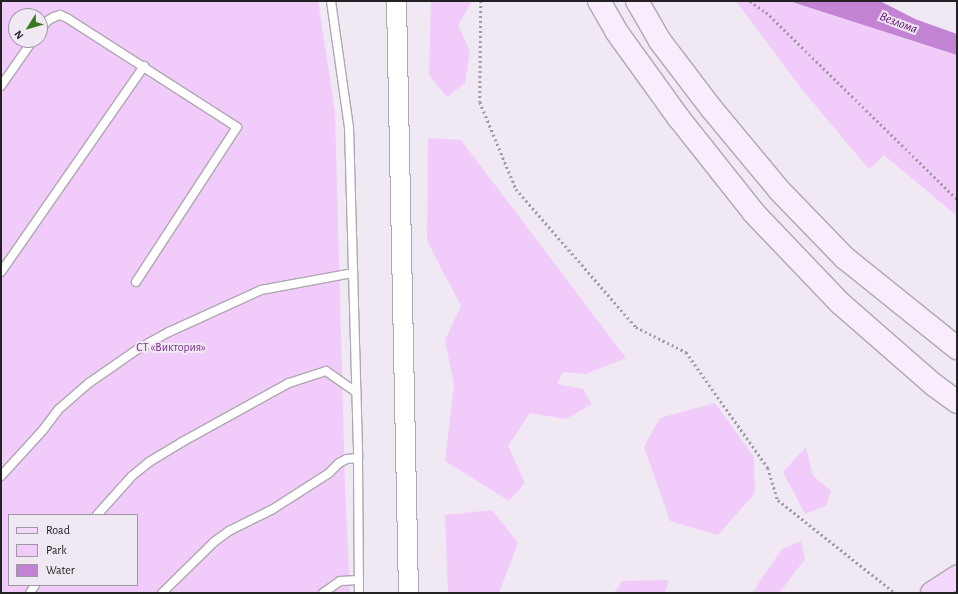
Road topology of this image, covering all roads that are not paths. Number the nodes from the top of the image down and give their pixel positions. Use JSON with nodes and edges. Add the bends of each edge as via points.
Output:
{"nodes":[{"id":1,"x":331,"y":1,"type":"edge"},
{"id":2,"x":396,"y":1,"type":"edge"},
{"id":3,"x":599,"y":1,"type":"edge"},
{"id":4,"x":637,"y":1,"type":"edge"},
{"id":5,"x":48,"y":21,"type":"edge"},
{"id":6,"x":27,"y":48,"type":"edge"},
{"id":7,"x":144,"y":66,"type":"junction"},
{"id":8,"x":1,"y":86,"type":"edge"},
{"id":9,"x":1,"y":272,"type":"edge"},
{"id":10,"x":353,"y":273,"type":"junction"},
{"id":11,"x":136,"y":282,"type":"dead end"},
{"id":12,"x":957,"y":348,"type":"edge"},
{"id":13,"x":356,"y":392,"type":"junction"},
{"id":14,"x":957,"y":402,"type":"edge"},
{"id":15,"x":358,"y":458,"type":"junction"},
{"id":16,"x":1,"y":476,"type":"edge"},
{"id":17,"x":98,"y":514,"type":"edge"},
{"id":18,"x":957,"y":577,"type":"edge"},
{"id":19,"x":359,"y":580,"type":"junction"},
{"id":20,"x":162,"y":593,"type":"edge"},
{"id":21,"x":324,"y":593,"type":"edge"},
{"id":22,"x":359,"y":593,"type":"edge"},
{"id":23,"x":408,"y":593,"type":"edge"},
{"id":24,"x":932,"y":593,"type":"edge"}],
"edges":[{"from":1,"to":10,"type":"lane","via":[[349,127]]},
{"from":2,"to":23,"type":"street"},
{"from":3,"to":14,"type":"main road","via":[[616,31],[678,117],[754,213],[840,303]]},
{"from":4,"to":12,"type":"main road","via":[[660,40],[748,154],[808,221],[845,258]]},
{"from":5,"to":7,"type":"lane","via":[[60,15]]},
{"from":6,"to":8,"type":"lane"},
{"from":7,"to":9,"type":"lane"},
{"from":7,"to":11,"type":"lane","via":[[237,127]]},
{"from":10,"to":13,"type":"lane"},
{"from":10,"to":16,"type":"lane","via":[[260,290],[138,349],[89,383],[59,409]]},
{"from":13,"to":15,"type":"lane"},
{"from":13,"to":17,"type":"lane","via":[[326,371],[289,383],[149,462],[132,476]]},
{"from":15,"to":19,"type":"lane"},
{"from":15,"to":20,"type":"lane","via":[[339,462],[330,473],[279,505],[229,531]]},
{"from":18,"to":24,"type":"main road"},
{"from":19,"to":21,"type":"lane","via":[[340,581]]},
{"from":19,"to":22,"type":"lane"}]}
